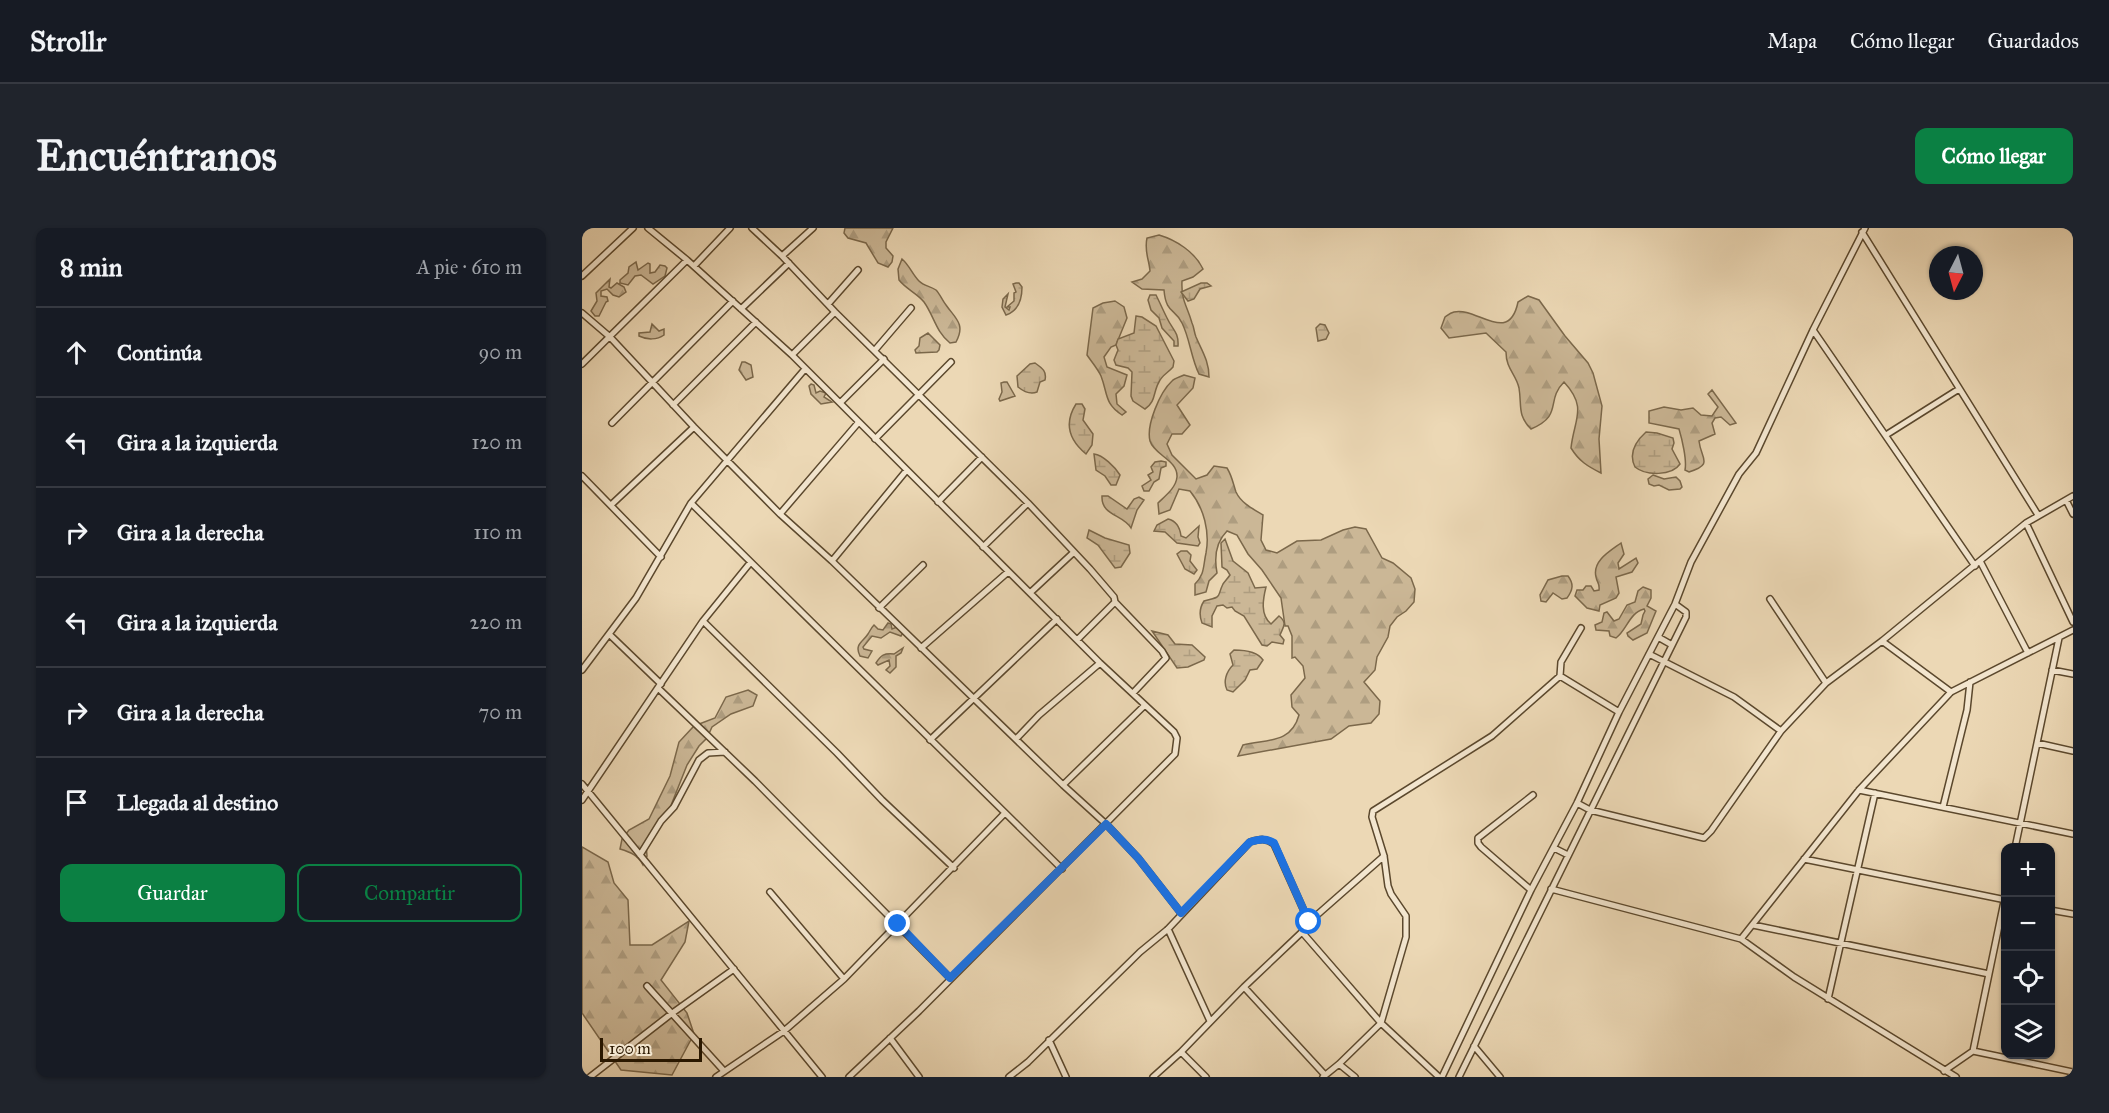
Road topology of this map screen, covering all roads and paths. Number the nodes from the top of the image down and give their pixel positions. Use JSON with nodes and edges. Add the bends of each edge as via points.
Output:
{"nodes":[{"id":1,"x":633,"y":228,"type":"edge"},
{"id":2,"x":648,"y":228,"type":"edge"},
{"id":3,"x":730,"y":228,"type":"edge"},
{"id":4,"x":752,"y":228,"type":"edge"},
{"id":5,"x":813,"y":228,"type":"edge"},
{"id":6,"x":1863,"y":230,"type":"edge"},
{"id":7,"x":782,"y":256,"type":"junction"},
{"id":8,"x":687,"y":260,"type":"junction"},
{"id":9,"x":789,"y":263,"type":"junction"},
{"id":10,"x":694,"y":266,"type":"junction"},
{"id":11,"x":858,"y":270,"type":"dead end"},
{"id":12,"x":582,"y":276,"type":"edge"},
{"id":13,"x":733,"y":301,"type":"junction"},
{"id":14,"x":828,"y":304,"type":"junction"},
{"id":15,"x":911,"y":308,"type":"dead end"},
{"id":16,"x":741,"y":309,"type":"junction"},
{"id":17,"x":836,"y":312,"type":"junction"},
{"id":18,"x":582,"y":314,"type":"edge"},
{"id":19,"x":756,"y":322,"type":"junction"},
{"id":20,"x":1813,"y":330,"type":"junction"},
{"id":21,"x":610,"y":337,"type":"junction"},
{"id":22,"x":874,"y":350,"type":"junction"},
{"id":23,"x":792,"y":356,"type":"junction"},
{"id":24,"x":884,"y":359,"type":"junction"},
{"id":25,"x":951,"y":362,"type":"dead end"},
{"id":26,"x":582,"y":364,"type":"edge"},
{"id":27,"x":805,"y":369,"type":"junction"},
{"id":28,"x":651,"y":383,"type":"junction"},
{"id":29,"x":1959,"y":389,"type":"junction"},
{"id":30,"x":919,"y":394,"type":"junction"},
{"id":31,"x":840,"y":403,"type":"junction"},
{"id":32,"x":673,"y":405,"type":"junction"},
{"id":33,"x":612,"y":423,"type":"dead end"},
{"id":34,"x":858,"y":423,"type":"junction"},
{"id":35,"x":694,"y":427,"type":"junction"},
{"id":36,"x":1886,"y":435,"type":"junction"},
{"id":37,"x":875,"y":439,"type":"junction"},
{"id":38,"x":982,"y":457,"type":"junction"},
{"id":39,"x":726,"y":459,"type":"junction"},
{"id":40,"x":906,"y":471,"type":"junction"},
{"id":41,"x":582,"y":476,"type":"edge"},
{"id":42,"x":2073,"y":496,"type":"edge"},
{"id":43,"x":2066,"y":500,"type":"junction"},
{"id":44,"x":938,"y":502,"type":"junction"},
{"id":45,"x":691,"y":503,"type":"junction"},
{"id":46,"x":1028,"y":503,"type":"junction"},
{"id":47,"x":611,"y":505,"type":"junction"},
{"id":48,"x":780,"y":514,"type":"junction"},
{"id":49,"x":2073,"y":514,"type":"edge"},
{"id":50,"x":2038,"y":515,"type":"junction"},
{"id":51,"x":2025,"y":523,"type":"junction"},
{"id":52,"x":983,"y":547,"type":"junction"},
{"id":53,"x":1074,"y":552,"type":"junction"},
{"id":54,"x":661,"y":557,"type":"junction"},
{"id":55,"x":832,"y":561,"type":"junction"},
{"id":56,"x":1980,"y":561,"type":"junction"},
{"id":57,"x":750,"y":563,"type":"junction"},
{"id":58,"x":923,"y":565,"type":"dead end"},
{"id":59,"x":1975,"y":566,"type":"junction"},
{"id":60,"x":1008,"y":572,"type":"junction"},
{"id":61,"x":1031,"y":592,"type":"junction"},
{"id":62,"x":1770,"y":599,"type":"dead end"},
{"id":63,"x":1116,"y":602,"type":"junction"},
{"id":64,"x":1675,"y":604,"type":"junction"},
{"id":65,"x":879,"y":608,"type":"junction"},
{"id":66,"x":1057,"y":619,"type":"junction"},
{"id":67,"x":703,"y":621,"type":"junction"},
{"id":68,"x":2073,"y":622,"type":"edge"},
{"id":69,"x":1581,"y":628,"type":"dead end"},
{"id":70,"x":2073,"y":630,"type":"edge"},
{"id":71,"x":609,"y":634,"type":"junction"},
{"id":72,"x":1658,"y":637,"type":"junction"},
{"id":73,"x":2059,"y":638,"type":"junction"},
{"id":74,"x":1077,"y":640,"type":"junction"},
{"id":75,"x":1882,"y":641,"type":"junction"},
{"id":76,"x":1672,"y":645,"type":"junction"},
{"id":77,"x":921,"y":648,"type":"junction"},
{"id":78,"x":2028,"y":653,"type":"junction"},
{"id":79,"x":1649,"y":654,"type":"junction"},
{"id":80,"x":1664,"y":662,"type":"junction"},
{"id":81,"x":1101,"y":663,"type":"junction"},
{"id":82,"x":582,"y":670,"type":"edge"},
{"id":83,"x":2052,"y":670,"type":"junction"},
{"id":84,"x":2073,"y":674,"type":"edge"},
{"id":85,"x":1560,"y":676,"type":"junction"},
{"id":86,"x":1970,"y":682,"type":"junction"},
{"id":87,"x":1826,"y":683,"type":"junction"},
{"id":88,"x":660,"y":686,"type":"junction"},
{"id":89,"x":1951,"y":692,"type":"junction"},
{"id":90,"x":1133,"y":693,"type":"junction"},
{"id":91,"x":974,"y":697,"type":"junction"},
{"id":92,"x":1145,"y":705,"type":"junction"},
{"id":93,"x":1619,"y":712,"type":"junction"},
{"id":94,"x":1781,"y":731,"type":"junction"},
{"id":95,"x":1016,"y":739,"type":"junction"},
{"id":96,"x":930,"y":740,"type":"junction"},
{"id":97,"x":2037,"y":743,"type":"junction"},
{"id":98,"x":2073,"y":751,"type":"edge"},
{"id":99,"x":725,"y":752,"type":"junction"},
{"id":100,"x":582,"y":784,"type":"edge"},
{"id":101,"x":1063,"y":785,"type":"junction"},
{"id":102,"x":1859,"y":790,"type":"junction"},
{"id":103,"x":588,"y":791,"type":"junction"},
{"id":104,"x":1875,"y":793,"type":"junction"},
{"id":105,"x":1533,"y":795,"type":"dead end"},
{"id":106,"x":582,"y":800,"type":"edge"},
{"id":107,"x":1577,"y":803,"type":"junction"},
{"id":108,"x":1943,"y":807,"type":"junction"},
{"id":109,"x":1590,"y":810,"type":"junction"},
{"id":110,"x":1004,"y":814,"type":"junction"},
{"id":111,"x":2020,"y":823,"type":"junction"},
{"id":112,"x":1106,"y":824,"type":"junction"},
{"id":113,"x":2073,"y":834,"type":"edge"},
{"id":114,"x":2016,"y":843,"type":"edge"},
{"id":115,"x":1554,"y":848,"type":"junction"},
{"id":116,"x":640,"y":855,"type":"junction"},
{"id":117,"x":1568,"y":855,"type":"junction"},
{"id":118,"x":1384,"y":856,"type":"junction"},
{"id":119,"x":1804,"y":858,"type":"junction"},
{"id":120,"x":954,"y":868,"type":"junction"},
{"id":121,"x":1062,"y":869,"type":"junction"},
{"id":122,"x":1857,"y":870,"type":"junction"},
{"id":123,"x":1551,"y":889,"type":"junction"},
{"id":124,"x":1531,"y":890,"type":"junction"},
{"id":125,"x":770,"y":892,"type":"dead end"},
{"id":126,"x":2001,"y":899,"type":"edge"},
{"id":127,"x":2055,"y":911,"type":"edge"},
{"id":128,"x":1181,"y":913,"type":"junction"},
{"id":129,"x":2073,"y":914,"type":"edge"},
{"id":130,"x":2001,"y":918,"type":"edge"},
{"id":131,"x":1309,"y":922,"type":"junction"},
{"id":132,"x":898,"y":924,"type":"junction"},
{"id":133,"x":1753,"y":925,"type":"junction"},
{"id":134,"x":1168,"y":929,"type":"junction"},
{"id":135,"x":1302,"y":932,"type":"junction"},
{"id":136,"x":1741,"y":939,"type":"junction"},
{"id":137,"x":1841,"y":943,"type":"junction"},
{"id":138,"x":734,"y":969,"type":"junction"},
{"id":139,"x":1989,"y":974,"type":"junction"},
{"id":140,"x":950,"y":978,"type":"junction"},
{"id":141,"x":844,"y":979,"type":"junction"},
{"id":142,"x":647,"y":986,"type":"dead end"},
{"id":143,"x":1244,"y":987,"type":"junction"},
{"id":144,"x":1828,"y":999,"type":"junction"},
{"id":145,"x":670,"y":1014,"type":"junction"},
{"id":146,"x":1210,"y":1021,"type":"junction"},
{"id":147,"x":1381,"y":1023,"type":"junction"},
{"id":148,"x":784,"y":1031,"type":"junction"},
{"id":149,"x":890,"y":1038,"type":"junction"},
{"id":150,"x":1049,"y":1041,"type":"junction"},
{"id":151,"x":1474,"y":1046,"type":"junction"},
{"id":152,"x":1973,"y":1051,"type":"junction"},
{"id":153,"x":1181,"y":1052,"type":"junction"},
{"id":154,"x":1339,"y":1064,"type":"junction"},
{"id":155,"x":724,"y":1071,"type":"junction"},
{"id":156,"x":1944,"y":1071,"type":"junction"},
{"id":157,"x":2073,"y":1072,"type":"edge"},
{"id":158,"x":1324,"y":1076,"type":"edge"},
{"id":159,"x":590,"y":1077,"type":"edge"},
{"id":160,"x":716,"y":1077,"type":"edge"},
{"id":161,"x":822,"y":1077,"type":"edge"},
{"id":162,"x":849,"y":1077,"type":"edge"},
{"id":163,"x":919,"y":1077,"type":"edge"},
{"id":164,"x":1009,"y":1077,"type":"edge"},
{"id":165,"x":1066,"y":1077,"type":"edge"},
{"id":166,"x":1153,"y":1077,"type":"edge"},
{"id":167,"x":1206,"y":1077,"type":"edge"},
{"id":168,"x":1355,"y":1077,"type":"edge"},
{"id":169,"x":1440,"y":1077,"type":"edge"},
{"id":170,"x":1459,"y":1077,"type":"edge"},
{"id":171,"x":1500,"y":1077,"type":"edge"},
{"id":172,"x":1956,"y":1077,"type":"edge"}],
"edges":[{"from":1,"to":12,"type":"street"},
{"from":2,"to":8,"type":"street"},
{"from":3,"to":10,"type":"street"},
{"from":4,"to":7,"type":"street"},
{"from":5,"to":7,"type":"street"},
{"from":6,"to":20,"type":"street"},
{"from":6,"to":29,"type":"street"},
{"from":7,"to":9,"type":"street"},
{"from":8,"to":10,"type":"street"},
{"from":8,"to":21,"type":"street"},
{"from":9,"to":14,"type":"street"},
{"from":9,"to":16,"type":"street"},
{"from":10,"to":13,"type":"street"},
{"from":11,"to":14,"type":"street"},
{"from":13,"to":16,"type":"street"},
{"from":13,"to":28,"type":"street"},
{"from":14,"to":17,"type":"street"},
{"from":15,"to":22,"type":"street"},
{"from":16,"to":19,"type":"street"},
{"from":17,"to":22,"type":"street"},
{"from":17,"to":23,"type":"street"},
{"from":18,"to":21,"type":"street"},
{"from":19,"to":23,"type":"street"},
{"from":19,"to":32,"type":"street"},
{"from":20,"to":36,"type":"street"},
{"from":20,"to":64,"type":"street","via":[[1756,453],[1739,474],[1692,562]]},
{"from":21,"to":26,"type":"street"},
{"from":21,"to":28,"type":"street"},
{"from":22,"to":24,"type":"street"},
{"from":23,"to":27,"type":"street"},
{"from":24,"to":30,"type":"street"},
{"from":24,"to":31,"type":"street"},
{"from":25,"to":30,"type":"street"},
{"from":27,"to":31,"type":"street"},
{"from":27,"to":39,"type":"street"},
{"from":28,"to":32,"type":"street"},
{"from":28,"to":33,"type":"street"},
{"from":29,"to":36,"type":"street"},
{"from":29,"to":50,"type":"street"},
{"from":30,"to":37,"type":"street"},
{"from":30,"to":38,"type":"street"},
{"from":31,"to":34,"type":"street"},
{"from":32,"to":35,"type":"street"},
{"from":34,"to":37,"type":"street"},
{"from":34,"to":48,"type":"street"},
{"from":35,"to":39,"type":"street"},
{"from":35,"to":47,"type":"street"},
{"from":36,"to":59,"type":"street"},
{"from":37,"to":40,"type":"street"},
{"from":38,"to":44,"type":"street"},
{"from":38,"to":46,"type":"street"},
{"from":39,"to":45,"type":"street"},
{"from":39,"to":48,"type":"street"},
{"from":40,"to":44,"type":"street"},
{"from":40,"to":55,"type":"street"},
{"from":41,"to":47,"type":"street"},
{"from":42,"to":43,"type":"street"},
{"from":43,"to":49,"type":"street"},
{"from":43,"to":50,"type":"street"},
{"from":44,"to":52,"type":"street"},
{"from":45,"to":54,"type":"street"},
{"from":45,"to":57,"type":"street"},
{"from":46,"to":52,"type":"street"},
{"from":46,"to":53,"type":"street"},
{"from":47,"to":54,"type":"street"},
{"from":48,"to":55,"type":"street"},
{"from":50,"to":51,"type":"street"},
{"from":51,"to":56,"type":"street"},
{"from":51,"to":68,"type":"street"},
{"from":52,"to":60,"type":"street"},
{"from":53,"to":61,"type":"street"},
{"from":53,"to":63,"type":"street"},
{"from":54,"to":71,"type":"street"},
{"from":55,"to":65,"type":"street"},
{"from":56,"to":59,"type":"street"},
{"from":56,"to":78,"type":"street"},
{"from":57,"to":67,"type":"street"},
{"from":57,"to":96,"type":"street"},
{"from":58,"to":65,"type":"street"},
{"from":59,"to":75,"type":"street"},
{"from":60,"to":61,"type":"street"},
{"from":60,"to":77,"type":"street"},
{"from":61,"to":66,"type":"street"},
{"from":62,"to":87,"type":"street"},
{"from":63,"to":74,"type":"street"},
{"from":63,"to":90,"type":"street","via":[[1166,658]]},
{"from":64,"to":72,"type":"street"},
{"from":64,"to":76,"type":"street","via":[[1687,614]]},
{"from":65,"to":77,"type":"street"},
{"from":66,"to":74,"type":"street"},
{"from":66,"to":91,"type":"street"},
{"from":67,"to":88,"type":"street"},
{"from":67,"to":120,"type":"street"},
{"from":69,"to":85,"type":"street","via":[[1561,662]]},
{"from":70,"to":73,"type":"street"},
{"from":71,"to":82,"type":"street"},
{"from":71,"to":88,"type":"street"},
{"from":72,"to":76,"type":"street"},
{"from":72,"to":79,"type":"street"},
{"from":73,"to":78,"type":"street"},
{"from":73,"to":83,"type":"street"},
{"from":74,"to":81,"type":"street"},
{"from":75,"to":87,"type":"street"},
{"from":75,"to":89,"type":"street"},
{"from":76,"to":80,"type":"street"},
{"from":77,"to":91,"type":"street"},
{"from":78,"to":86,"type":"street"},
{"from":79,"to":80,"type":"street"},
{"from":79,"to":93,"type":"street"},
{"from":80,"to":94,"type":"street","via":[[1734,697]]},
{"from":80,"to":109,"type":"street"},
{"from":81,"to":90,"type":"street"},
{"from":81,"to":95,"type":"street"},
{"from":83,"to":84,"type":"street"},
{"from":83,"to":97,"type":"street"},
{"from":85,"to":93,"type":"street"},
{"from":85,"to":118,"type":"street","via":[[1492,736],[1373,811]]},
{"from":86,"to":89,"type":"street"},
{"from":86,"to":108,"type":"street"},
{"from":87,"to":94,"type":"street"},
{"from":88,"to":99,"type":"street"},
{"from":88,"to":103,"type":"street"},
{"from":89,"to":102,"type":"street"},
{"from":90,"to":92,"type":"street"},
{"from":91,"to":95,"type":"street"},
{"from":91,"to":96,"type":"street"},
{"from":92,"to":101,"type":"street"},
{"from":92,"to":112,"type":"street","via":[[1174,732],[1175,754]]},
{"from":93,"to":107,"type":"street"},
{"from":94,"to":109,"type":"street","via":[[1704,838]]},
{"from":95,"to":101,"type":"street"},
{"from":96,"to":110,"type":"street"},
{"from":97,"to":98,"type":"street"},
{"from":97,"to":111,"type":"street"},
{"from":99,"to":116,"type":"street","via":[[708,753],[699,760],[674,807]]},
{"from":99,"to":132,"type":"street"},
{"from":100,"to":103,"type":"street"},
{"from":101,"to":112,"type":"street"},
{"from":102,"to":104,"type":"street"},
{"from":102,"to":119,"type":"street"},
{"from":103,"to":106,"type":"street"},
{"from":103,"to":116,"type":"street"},
{"from":104,"to":108,"type":"street"},
{"from":104,"to":122,"type":"street"},
{"from":105,"to":124,"type":"street","via":[[1478,838],[1481,847]]},
{"from":107,"to":109,"type":"street"},
{"from":107,"to":115,"type":"street"},
{"from":108,"to":111,"type":"street"},
{"from":109,"to":117,"type":"street"},
{"from":110,"to":120,"type":"street"},
{"from":110,"to":121,"type":"street"},
{"from":111,"to":113,"type":"street"},
{"from":111,"to":114,"type":"street"},
{"from":112,"to":121,"type":"street"},
{"from":112,"to":128,"type":"street"},
{"from":115,"to":117,"type":"street"},
{"from":115,"to":124,"type":"street"},
{"from":116,"to":138,"type":"street"},
{"from":117,"to":123,"type":"street"},
{"from":118,"to":131,"type":"street"},
{"from":118,"to":147,"type":"street","via":[[1388,885],[1407,920],[1403,950]]},
{"from":119,"to":122,"type":"street"},
{"from":119,"to":133,"type":"street"},
{"from":120,"to":132,"type":"street"},
{"from":121,"to":140,"type":"street"},
{"from":122,"to":126,"type":"street"},
{"from":122,"to":137,"type":"street"},
{"from":123,"to":136,"type":"street"},
{"from":123,"to":151,"type":"street"},
{"from":124,"to":169,"type":"street"},
{"from":125,"to":141,"type":"street"},
{"from":127,"to":129,"type":"street"},
{"from":128,"to":131,"type":"street","via":[[1250,842],[1260,839],[1274,843]]},
{"from":128,"to":134,"type":"street"},
{"from":130,"to":139,"type":"street"},
{"from":131,"to":135,"type":"street"},
{"from":132,"to":140,"type":"street"},
{"from":132,"to":141,"type":"street"},
{"from":133,"to":136,"type":"street"},
{"from":133,"to":137,"type":"street"},
{"from":134,"to":146,"type":"street"},
{"from":134,"to":150,"type":"street"},
{"from":135,"to":143,"type":"street"},
{"from":135,"to":147,"type":"street"},
{"from":136,"to":144,"type":"street"},
{"from":137,"to":139,"type":"street"},
{"from":137,"to":144,"type":"street"},
{"from":138,"to":145,"type":"street"},
{"from":138,"to":148,"type":"street"},
{"from":139,"to":152,"type":"street"},
{"from":140,"to":149,"type":"street"},
{"from":141,"to":148,"type":"street"},
{"from":142,"to":145,"type":"street"},
{"from":143,"to":146,"type":"street"},
{"from":143,"to":158,"type":"street"},
{"from":144,"to":156,"type":"street"},
{"from":145,"to":155,"type":"street"},
{"from":145,"to":159,"type":"street"},
{"from":146,"to":153,"type":"street"},
{"from":147,"to":154,"type":"street"},
{"from":147,"to":169,"type":"street"},
{"from":148,"to":155,"type":"street"},
{"from":148,"to":161,"type":"street"},
{"from":149,"to":162,"type":"street"},
{"from":149,"to":163,"type":"street"},
{"from":150,"to":164,"type":"street"},
{"from":150,"to":165,"type":"street"},
{"from":151,"to":170,"type":"street"},
{"from":151,"to":171,"type":"street"},
{"from":152,"to":156,"type":"street"},
{"from":152,"to":157,"type":"street"},
{"from":153,"to":166,"type":"street"},
{"from":153,"to":167,"type":"street"},
{"from":154,"to":158,"type":"street"},
{"from":154,"to":168,"type":"street"},
{"from":155,"to":160,"type":"street"},
{"from":156,"to":172,"type":"street"}]}
